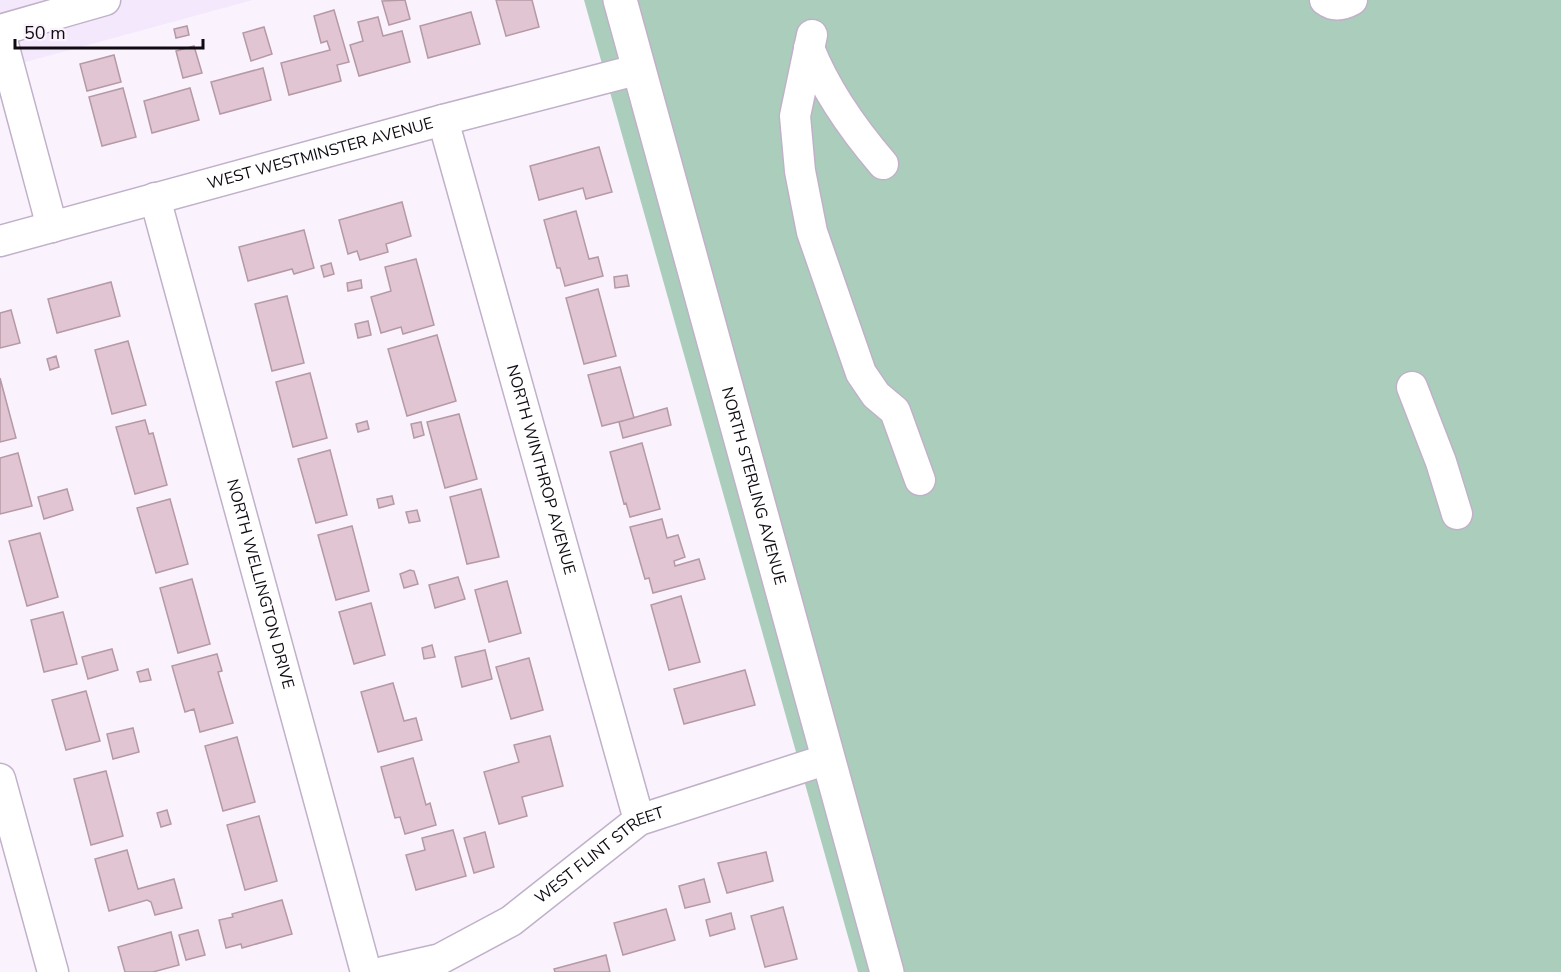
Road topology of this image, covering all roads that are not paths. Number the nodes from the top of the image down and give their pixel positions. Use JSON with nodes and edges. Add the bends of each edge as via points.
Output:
{"nodes":[{"id":1,"x":105,"y":0,"type":"edge"},
{"id":2,"x":620,"y":0,"type":"edge"},
{"id":3,"x":1325,"y":0,"type":"edge"},
{"id":4,"x":1352,"y":0,"type":"edge"},
{"id":5,"x":0,"y":31,"type":"edge"},
{"id":6,"x":640,"y":69,"type":"junction"},
{"id":7,"x":443,"y":120,"type":"junction"},
{"id":8,"x":883,"y":164,"type":"dead end"},
{"id":9,"x":155,"y":198,"type":"junction"},
{"id":10,"x":52,"y":227,"type":"junction"},
{"id":11,"x":0,"y":241,"type":"edge"},
{"id":12,"x":1412,"y":387,"type":"dead end"},
{"id":13,"x":920,"y":480,"type":"dead end"},
{"id":14,"x":1457,"y":514,"type":"dead end"},
{"id":15,"x":828,"y":759,"type":"junction"},
{"id":16,"x":0,"y":779,"type":"edge"},
{"id":17,"x":639,"y":820,"type":"junction"},
{"id":18,"x":53,"y":972,"type":"edge"},
{"id":19,"x":366,"y":972,"type":"edge"},
{"id":20,"x":383,"y":972,"type":"edge"},
{"id":21,"x":887,"y":972,"type":"edge"}],
"edges":[{"from":1,"to":5,"type":"street"},
{"from":2,"to":6,"type":"main road","name":"NORTH STERLING AVENUE"},
{"from":3,"to":4,"type":"street","via":[[1341,5]]},
{"from":5,"to":10,"type":"street"},
{"from":6,"to":7,"type":"street","name":"WEST WESTMINSTER AVENUE"},
{"from":6,"to":15,"type":"main road","name":"NORTH STERLING AVENUE"},
{"from":7,"to":9,"type":"street","name":"WEST WESTMINSTER AVENUE"},
{"from":7,"to":17,"type":"street","name":"NORTH WINTHROP AVENUE"},
{"from":8,"to":13,"type":"street","via":[[842,110],[816,66],[811,41],[795,116],[800,171],[812,232],[861,373],[895,411]]},
{"from":9,"to":10,"type":"street","name":"WEST WESTMINSTER AVENUE"},
{"from":9,"to":19,"type":"street","name":"NORTH WELLINGTON DRIVE"},
{"from":10,"to":11,"type":"street","name":"WEST WESTMINSTER AVENUE"},
{"from":12,"to":14,"type":"street"},
{"from":15,"to":17,"type":"street","name":"WEST FLINT STREET"},
{"from":15,"to":21,"type":"main road","name":"NORTH STERLING AVENUE"},
{"from":16,"to":18,"type":"street"},
{"from":17,"to":20,"type":"street","name":"WEST FLINT STREET","via":[[511,921],[440,959]]}]}
